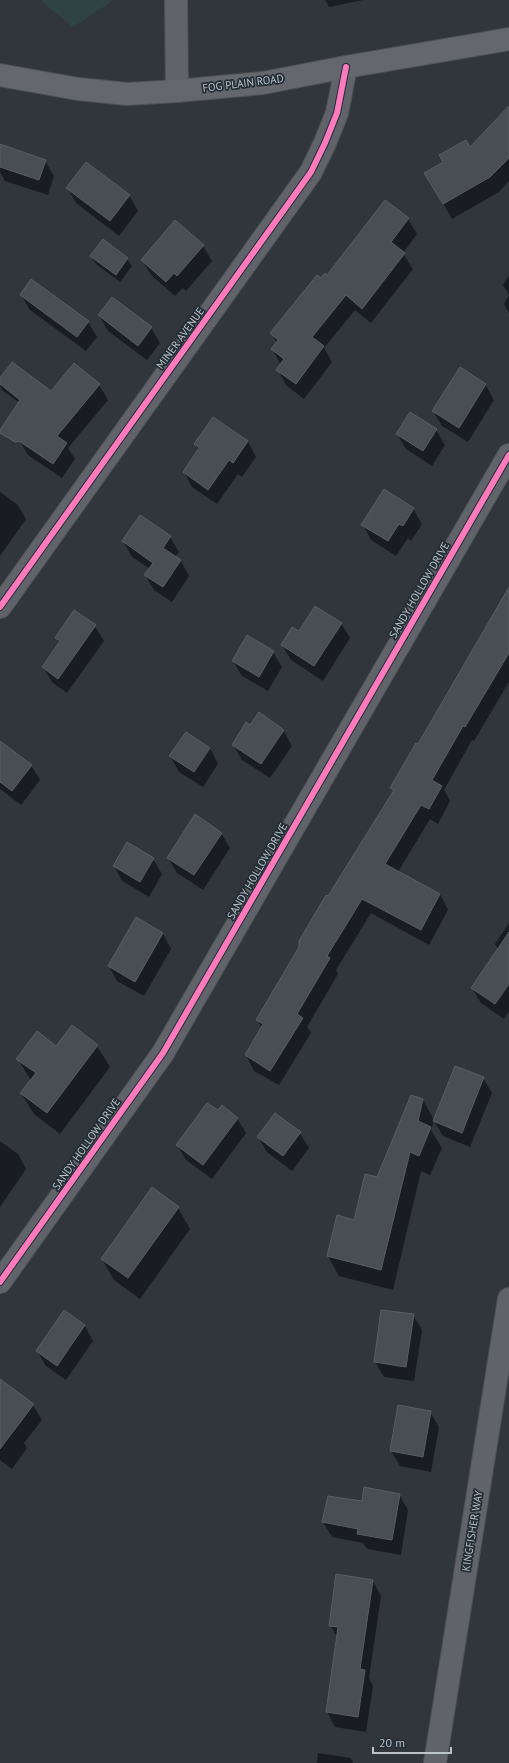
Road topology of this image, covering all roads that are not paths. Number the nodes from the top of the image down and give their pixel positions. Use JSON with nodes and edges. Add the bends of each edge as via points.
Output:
{"nodes":[{"id":1,"x":176,"y":0,"type":"edge"},
{"id":2,"x":509,"y":39,"type":"edge"},
{"id":3,"x":346,"y":67,"type":"junction"},
{"id":4,"x":0,"y":75,"type":"edge"},
{"id":5,"x":176,"y":91,"type":"junction"},
{"id":6,"x":509,"y":455,"type":"edge"},
{"id":7,"x":0,"y":607,"type":"edge"},
{"id":8,"x":0,"y":1282,"type":"edge"},
{"id":9,"x":509,"y":1299,"type":"edge"},
{"id":10,"x":435,"y":1763,"type":"edge"}],
"edges":[{"from":1,"to":5,"type":"street"},
{"from":2,"to":3,"type":"street","name":"FOG PLAIN ROAD"},
{"from":3,"to":5,"type":"street","name":"FOG PLAIN ROAD","via":[[263,83]]},
{"from":3,"to":7,"type":"street","name":"MINER AVENUE","via":[[337,113],[311,172]]},
{"from":4,"to":5,"type":"street","name":"FOG PLAIN ROAD","via":[[78,89],[127,94]]},
{"from":6,"to":8,"type":"street","name":"SANDY HOLLOW DRIVE","via":[[163,1053]]},
{"from":9,"to":10,"type":"street","name":"KINGFISHER WAY"}]}
